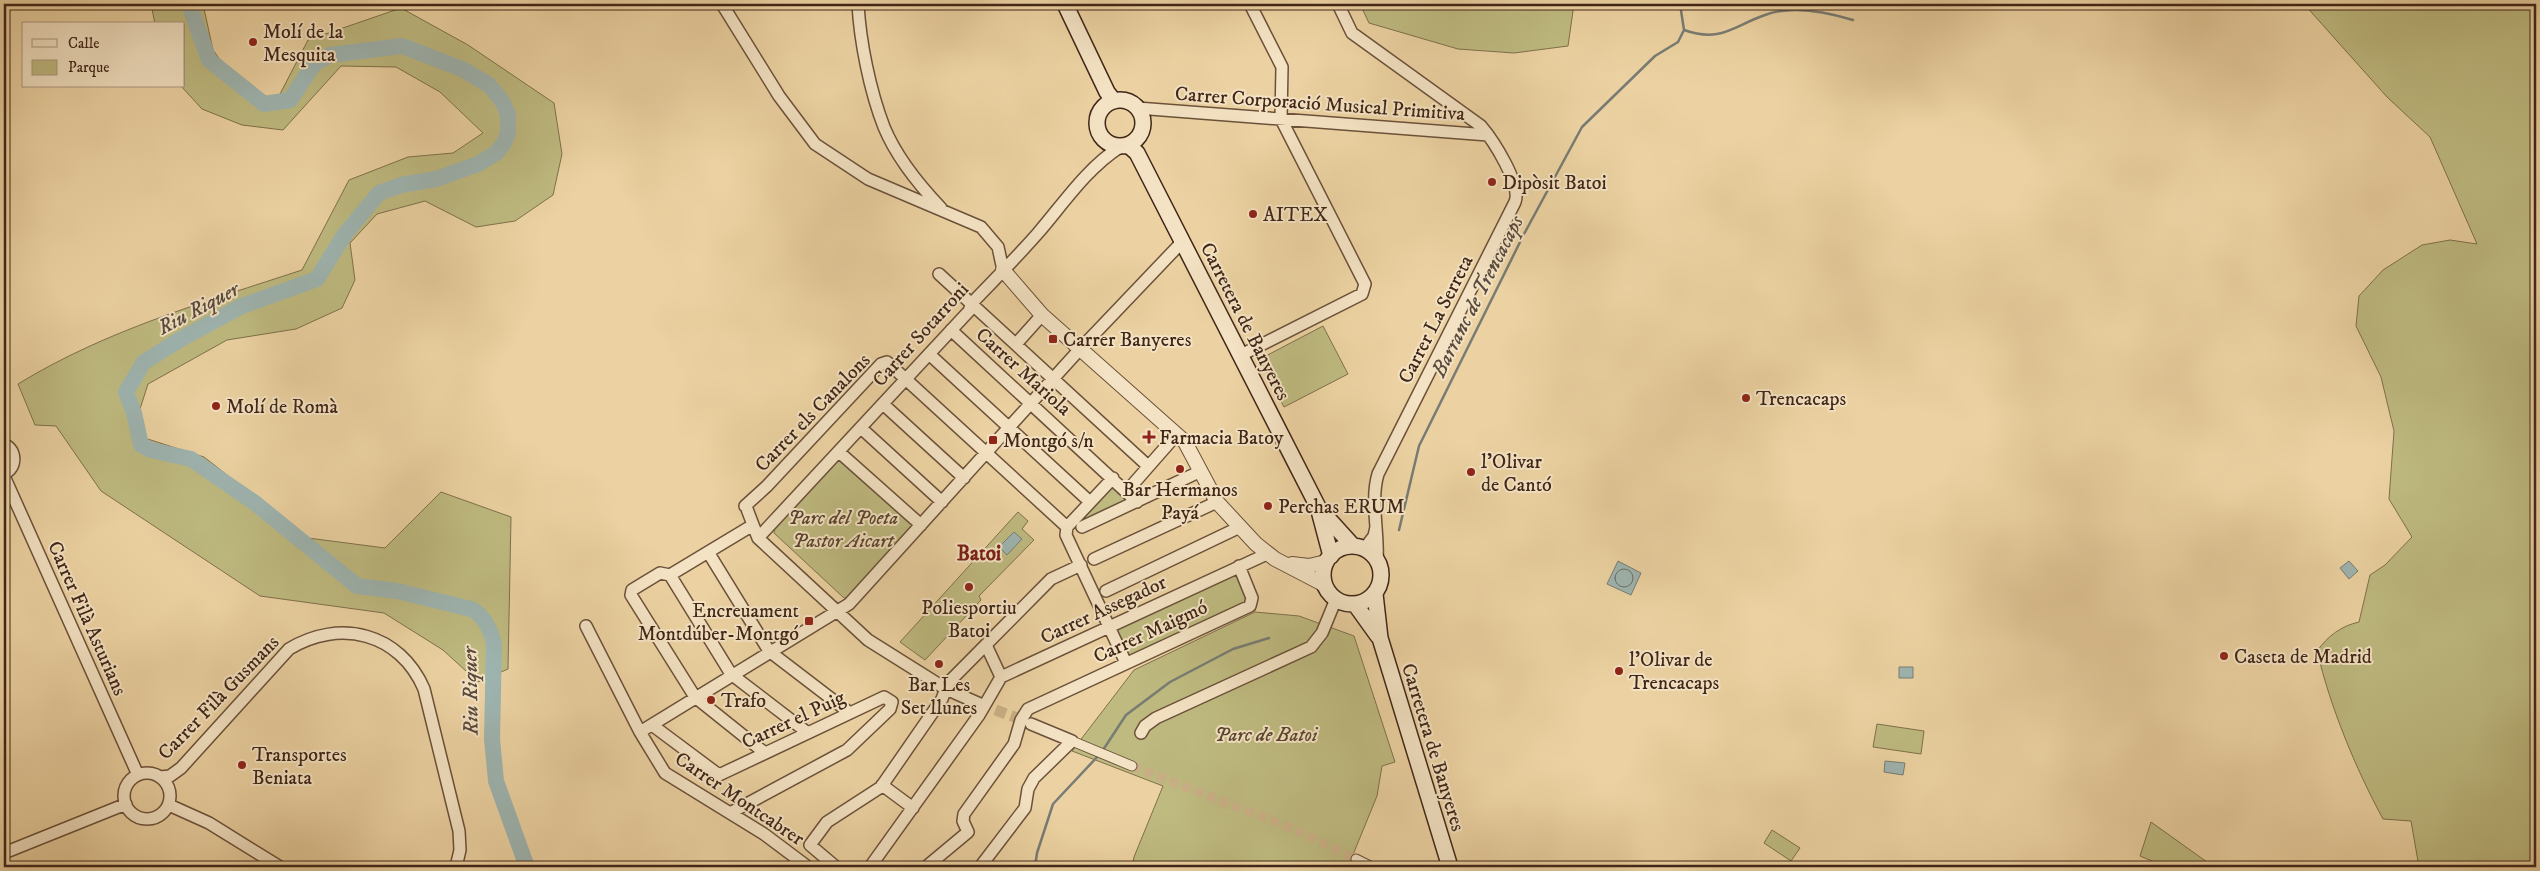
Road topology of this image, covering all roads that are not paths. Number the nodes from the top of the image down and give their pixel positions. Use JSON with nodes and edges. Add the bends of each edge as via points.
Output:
{"nodes":[{"id":1,"x":722,"y":4,"type":"edge"},
{"id":2,"x":858,"y":4,"type":"edge"},
{"id":3,"x":1065,"y":4,"type":"edge"},
{"id":4,"x":1250,"y":4,"type":"edge"},
{"id":5,"x":1338,"y":4,"type":"edge"},
{"id":6,"x":1109,"y":100,"type":"junction"},
{"id":7,"x":1143,"y":111,"type":"junction"},
{"id":8,"x":1281,"y":119,"type":"junction"},
{"id":9,"x":1488,"y":135,"type":"junction"},
{"id":10,"x":1124,"y":147,"type":"junction"},
{"id":11,"x":944,"y":211,"type":"junction"},
{"id":12,"x":1183,"y":240,"type":"junction"},
{"id":13,"x":1003,"y":270,"type":"junction"},
{"id":14,"x":939,"y":274,"type":"dead end"},
{"id":15,"x":972,"y":303,"type":"junction"},
{"id":16,"x":1042,"y":315,"type":"junction"},
{"id":17,"x":951,"y":330,"type":"junction"},
{"id":18,"x":1016,"y":344,"type":"junction"},
{"id":19,"x":1080,"y":349,"type":"junction"},
{"id":20,"x":929,"y":354,"type":"junction"},
{"id":21,"x":1241,"y":354,"type":"junction"},
{"id":22,"x":1054,"y":378,"type":"junction"},
{"id":23,"x":906,"y":379,"type":"junction"},
{"id":24,"x":883,"y":404,"type":"junction"},
{"id":25,"x":1032,"y":404,"type":"junction"},
{"id":26,"x":862,"y":428,"type":"junction"},
{"id":27,"x":1010,"y":428,"type":"junction"},
{"id":28,"x":1177,"y":434,"type":"junction"},
{"id":29,"x":4,"y":444,"type":"edge"},
{"id":30,"x":839,"y":452,"type":"junction"},
{"id":31,"x":987,"y":453,"type":"junction"},
{"id":32,"x":1148,"y":466,"type":"junction"},
{"id":33,"x":1201,"y":471,"type":"junction"},
{"id":34,"x":4,"y":475,"type":"edge"},
{"id":35,"x":964,"y":478,"type":"junction"},
{"id":36,"x":1113,"y":478,"type":"junction"},
{"id":37,"x":1127,"y":491,"type":"junction"},
{"id":38,"x":942,"y":502,"type":"junction"},
{"id":39,"x":1090,"y":502,"type":"junction"},
{"id":40,"x":1137,"y":502,"type":"junction"},
{"id":41,"x":1218,"y":502,"type":"junction"},
{"id":42,"x":1318,"y":507,"type":"junction"},
{"id":43,"x":753,"y":525,"type":"junction"},
{"id":44,"x":921,"y":525,"type":"junction"},
{"id":45,"x":1067,"y":526,"type":"junction"},
{"id":46,"x":1377,"y":526,"type":"junction"},
{"id":47,"x":1082,"y":527,"type":"dead end"},
{"id":48,"x":1240,"y":527,"type":"junction"},
{"id":49,"x":758,"y":538,"type":"junction"},
{"id":50,"x":1358,"y":547,"type":"junction"},
{"id":51,"x":708,"y":552,"type":"junction"},
{"id":52,"x":1263,"y":556,"type":"junction"},
{"id":53,"x":1094,"y":559,"type":"dead end"},
{"id":54,"x":1328,"y":559,"type":"junction"},
{"id":55,"x":1378,"y":561,"type":"junction"},
{"id":56,"x":1287,"y":563,"type":"junction"},
{"id":57,"x":1081,"y":565,"type":"junction"},
{"id":58,"x":1239,"y":566,"type":"junction"},
{"id":59,"x":670,"y":575,"type":"junction"},
{"id":60,"x":1325,"y":585,"type":"junction"},
{"id":61,"x":1106,"y":590,"type":"dead end"},
{"id":62,"x":1375,"y":594,"type":"junction"},
{"id":63,"x":1336,"y":599,"type":"junction"},
{"id":64,"x":1355,"y":604,"type":"junction"},
{"id":65,"x":836,"y":613,"type":"junction"},
{"id":66,"x":586,"y":626,"type":"dead end"},
{"id":67,"x":1110,"y":626,"type":"junction"},
{"id":68,"x":1380,"y":638,"type":"junction"},
{"id":69,"x":986,"y":645,"type":"junction"},
{"id":70,"x":770,"y":651,"type":"junction"},
{"id":71,"x":1126,"y":662,"type":"junction"},
{"id":72,"x":731,"y":674,"type":"junction"},
{"id":73,"x":1001,"y":677,"type":"junction"},
{"id":74,"x":946,"y":690,"type":"junction"},
{"id":75,"x":695,"y":697,"type":"junction"},
{"id":76,"x":980,"y":704,"type":"tunnel mouth"},
{"id":77,"x":850,"y":713,"type":"junction"},
{"id":78,"x":1032,"y":724,"type":"tunnel mouth"},
{"id":79,"x":652,"y":725,"type":"junction"},
{"id":80,"x":640,"y":732,"type":"junction"},
{"id":81,"x":808,"y":733,"type":"junction"},
{"id":82,"x":1141,"y":733,"type":"dead end"},
{"id":83,"x":1072,"y":741,"type":"junction"},
{"id":84,"x":766,"y":753,"type":"junction"},
{"id":85,"x":1132,"y":766,"type":"tunnel mouth"},
{"id":86,"x":138,"y":775,"type":"junction"},
{"id":87,"x":160,"y":777,"type":"junction"},
{"id":88,"x":882,"y":785,"type":"junction"},
{"id":89,"x":126,"y":804,"type":"junction"},
{"id":90,"x":169,"y":805,"type":"junction"},
{"id":91,"x":913,"y":808,"type":"junction"},
{"id":92,"x":730,"y":813,"type":"junction"},
{"id":93,"x":4,"y":853,"type":"edge"},
{"id":94,"x":1356,"y":859,"type":"tunnel mouth"},
{"id":95,"x":280,"y":867,"type":"edge"},
{"id":96,"x":456,"y":867,"type":"edge"},
{"id":97,"x":808,"y":867,"type":"edge"},
{"id":98,"x":836,"y":867,"type":"edge"},
{"id":99,"x":870,"y":867,"type":"edge"},
{"id":100,"x":926,"y":867,"type":"edge"},
{"id":101,"x":980,"y":867,"type":"edge"},
{"id":102,"x":1372,"y":867,"type":"edge"},
{"id":103,"x":1450,"y":867,"type":"edge"}],
"edges":[{"from":1,"to":11,"type":"street","via":[[779,96],[815,144],[860,175]]},
{"from":2,"to":11,"type":"street","via":[[860,27],[884,127],[910,168]]},
{"from":3,"to":6,"type":"main road"},
{"from":4,"to":8,"type":"street","via":[[1282,67]]},
{"from":5,"to":9,"type":"street","via":[[1352,33],[1481,126]]},
{"from":6,"to":7,"type":"main road","via":[[1127,101]]},
{"from":6,"to":10,"type":"main road","via":[[1100,111],[1099,133]]},
{"from":7,"to":8,"type":"street","name":"Carrer Corporació Musical Primitiva"},
{"from":7,"to":10,"type":"main road","via":[[1142,132]]},
{"from":8,"to":9,"type":"street","name":"Carrer Corporació Musical Primitiva"},
{"from":8,"to":21,"type":"street","via":[[1365,290]]},
{"from":9,"to":46,"type":"street","name":"Carrer La Serreta","via":[[1518,189],[1518,196],[1378,474],[1374,493]]},
{"from":10,"to":12,"type":"main road","name":"Carretera de Banyeres"},
{"from":10,"to":13,"type":"street","name":"Carrer Sotarroni"},
{"from":11,"to":13,"type":"street","via":[[976,224],[992,238],[1001,255]]},
{"from":12,"to":19,"type":"street"},
{"from":12,"to":21,"type":"main road","name":"Carretera de Banyeres"},
{"from":13,"to":15,"type":"street","name":"Carrer Sotarroni"},
{"from":13,"to":16,"type":"street"},
{"from":14,"to":15,"type":"street"},
{"from":15,"to":17,"type":"street","name":"Carrer Sotarroni","via":[[969,311]]},
{"from":15,"to":18,"type":"street"},
{"from":16,"to":18,"type":"street"},
{"from":16,"to":19,"type":"street"},
{"from":17,"to":20,"type":"street","name":"Carrer Sotarroni"},
{"from":17,"to":25,"type":"street","name":"Carrer Mariola"},
{"from":18,"to":22,"type":"street"},
{"from":19,"to":22,"type":"street"},
{"from":19,"to":28,"type":"street"},
{"from":20,"to":23,"type":"street","name":"Carrer Sotarroni"},
{"from":20,"to":27,"type":"street"},
{"from":21,"to":42,"type":"main road","name":"Carretera de Banyeres"},
{"from":22,"to":25,"type":"street"},
{"from":22,"to":32,"type":"street"},
{"from":23,"to":24,"type":"street","name":"Carrer Sotarroni"},
{"from":23,"to":31,"type":"street"},
{"from":23,"to":43,"type":"street","name":"Carrer els Canalons","via":[[890,363],[881,364],[746,507]]},
{"from":24,"to":26,"type":"street","name":"Carrer Sotarroni"},
{"from":24,"to":35,"type":"street"},
{"from":25,"to":27,"type":"street"},
{"from":25,"to":36,"type":"street","name":"Carrer Mariola"},
{"from":26,"to":30,"type":"street","name":"Carrer Sotarroni"},
{"from":26,"to":38,"type":"street"},
{"from":27,"to":31,"type":"street"},
{"from":27,"to":39,"type":"street"},
{"from":28,"to":32,"type":"street"},
{"from":28,"to":33,"type":"street"},
{"from":29,"to":34,"type":"street","via":[[14,459],[11,469]]},
{"from":30,"to":44,"type":"street"},
{"from":30,"to":49,"type":"street","name":"Carrer Sotarroni"},
{"from":31,"to":35,"type":"street"},
{"from":31,"to":45,"type":"street"},
{"from":32,"to":37,"type":"street"},
{"from":33,"to":40,"type":"street"},
{"from":33,"to":41,"type":"street"},
{"from":34,"to":86,"type":"street","name":"Carrer Filà Asturians"},
{"from":35,"to":38,"type":"street"},
{"from":36,"to":37,"type":"street","name":"Carrer Mariola"},
{"from":36,"to":39,"type":"street"},
{"from":37,"to":40,"type":"street","name":"Carrer Mariola"},
{"from":38,"to":44,"type":"street"},
{"from":39,"to":45,"type":"street"},
{"from":40,"to":47,"type":"street"},
{"from":41,"to":48,"type":"street"},
{"from":41,"to":53,"type":"street"},
{"from":42,"to":50,"type":"main road","name":"Carretera de Banyeres","via":[[1340,535]]},
{"from":42,"to":54,"type":"main road","name":"Carretera de Banyeres","via":[[1327,534]]},
{"from":43,"to":49,"type":"street"},
{"from":43,"to":51,"type":"street"},
{"from":44,"to":65,"type":"street","via":[[849,604]]},
{"from":45,"to":57,"type":"street","via":[[1065,533]]},
{"from":46,"to":50,"type":"street","via":[[1374,536]]},
{"from":46,"to":55,"type":"street","name":"Carrer La Serreta"},
{"from":48,"to":52,"type":"street"},
{"from":48,"to":61,"type":"street"},
{"from":49,"to":65,"type":"street"},
{"from":50,"to":54,"type":"main road","via":[[1338,550]]},
{"from":50,"to":55,"type":"main road"},
{"from":51,"to":59,"type":"street"},
{"from":51,"to":70,"type":"street"},
{"from":52,"to":56,"type":"street"},
{"from":52,"to":58,"type":"street","name":"Carrer Assegador"},
{"from":54,"to":56,"type":"street","via":[[1309,566]]},
{"from":54,"to":60,"type":"main road","via":[[1323,576]]},
{"from":55,"to":62,"type":"main road","via":[[1381,578]]},
{"from":56,"to":60,"type":"street"},
{"from":57,"to":67,"type":"street"},
{"from":57,"to":69,"type":"street","via":[[1051,579]]},
{"from":58,"to":67,"type":"street","name":"Carrer Assegador"},
{"from":58,"to":71,"type":"street","name":"Carrer Maigmó","via":[[1252,598],[1250,606]]},
{"from":59,"to":72,"type":"street"},
{"from":59,"to":75,"type":"street","via":[[660,573],[632,590],[633,599]]},
{"from":60,"to":63,"type":"main road"},
{"from":62,"to":64,"type":"main road"},
{"from":62,"to":68,"type":"main road","name":"Carretera de Banyeres"},
{"from":63,"to":64,"type":"main road"},
{"from":63,"to":82,"type":"street","via":[[1322,633],[1311,647],[1156,718]]},
{"from":64,"to":68,"type":"main road","name":"Carretera de Banyeres"},
{"from":65,"to":70,"type":"street"},
{"from":65,"to":74,"type":"street","via":[[868,640]]},
{"from":66,"to":80,"type":"street","name":"Carrer Montcabrer"},
{"from":67,"to":71,"type":"street"},
{"from":67,"to":73,"type":"street","name":"Carrer Assegador"},
{"from":68,"to":103,"type":"main road","name":"Carretera de Banyeres"},
{"from":69,"to":73,"type":"street"},
{"from":69,"to":74,"type":"street","via":[[948,683]]},
{"from":70,"to":72,"type":"street"},
{"from":70,"to":77,"type":"street"},
{"from":71,"to":100,"type":"street","name":"Carrer Maigmó","via":[[1028,709],[1014,744],[964,815],[968,832]]},
{"from":72,"to":75,"type":"street"},
{"from":72,"to":81,"type":"street"},
{"from":73,"to":91,"type":"street","via":[[980,715]]},
{"from":74,"to":76,"type":"street"},
{"from":74,"to":88,"type":"street"},
{"from":75,"to":79,"type":"street"},
{"from":75,"to":84,"type":"street"},
{"from":77,"to":81,"type":"street","name":"Carrer el Puig"},
{"from":77,"to":92,"type":"street","name":"Carrer el Puig","via":[[884,697],[892,702],[890,709],[847,750]]},
{"from":78,"to":83,"type":"street"},
{"from":79,"to":80,"type":"street"},
{"from":79,"to":84,"type":"street","name":"Carrer el Puig","via":[[719,775]]},
{"from":80,"to":92,"type":"street","name":"Carrer Montcabrer","via":[[668,777]]},
{"from":81,"to":84,"type":"street","name":"Carrer el Puig"},
{"from":83,"to":85,"type":"street"},
{"from":83,"to":101,"type":"street","via":[[1034,778],[1025,808]]},
{"from":86,"to":87,"type":"street","via":[[149,773]]},
{"from":86,"to":89,"type":"street","via":[[125,790]]},
{"from":87,"to":90,"type":"street","via":[[170,789]]},
{"from":87,"to":96,"type":"street","name":"Carrer Filà Gusmans","via":[[170,776],[181,768],[289,648],[324,634],[349,632],[368,637],[400,654],[424,689],[459,831],[460,850]]},
{"from":88,"to":91,"type":"street"},
{"from":88,"to":98,"type":"street","name":"Carrer Montcabrer","via":[[827,822],[810,845]]},
{"from":89,"to":90,"type":"street","via":[[134,815],[147,819],[160,816]]},
{"from":89,"to":93,"type":"street"},
{"from":90,"to":95,"type":"street","via":[[209,823]]},
{"from":91,"to":99,"type":"street"},
{"from":92,"to":97,"type":"street","name":"Carrer Montcabrer"},
{"from":94,"to":102,"type":"street"}]}
